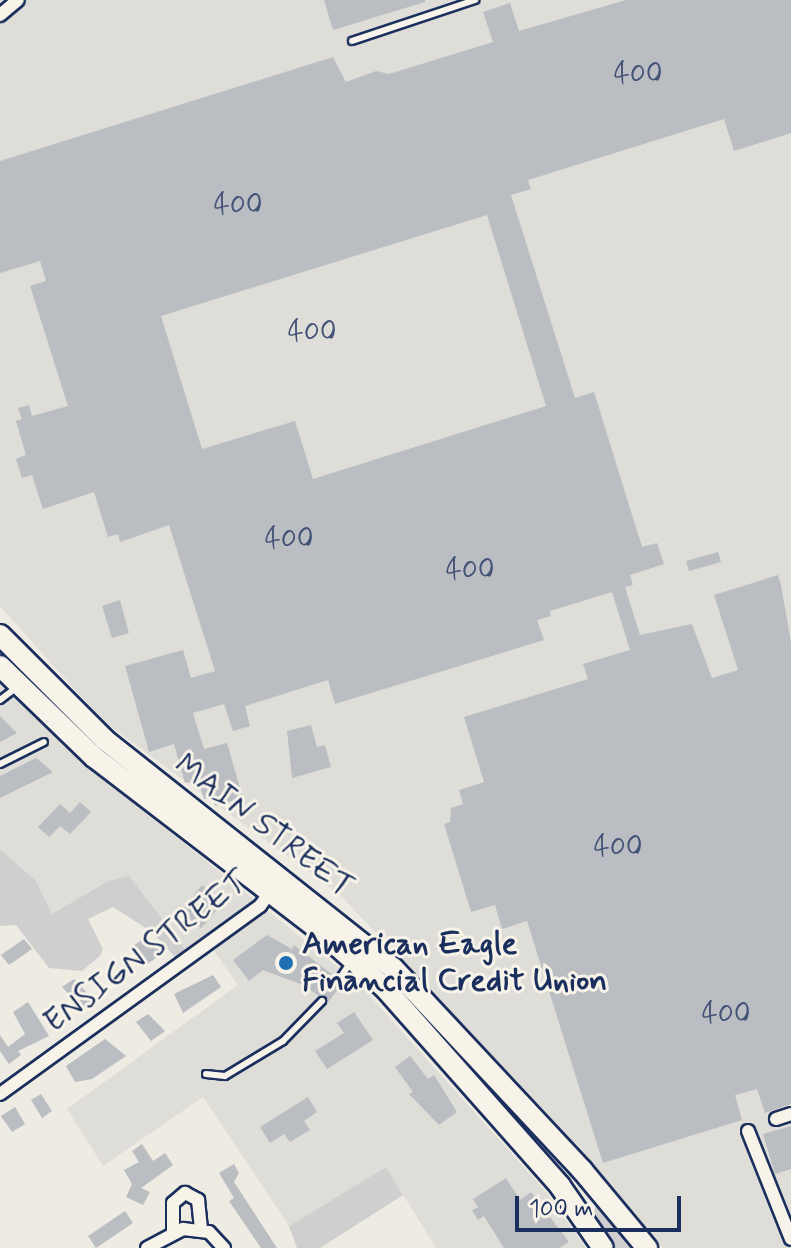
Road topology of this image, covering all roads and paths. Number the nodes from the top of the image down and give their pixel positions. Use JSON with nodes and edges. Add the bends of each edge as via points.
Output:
{"nodes":[{"id":1,"x":18,"y":0,"type":"edge"},
{"id":2,"x":475,"y":0,"type":"edge"},
{"id":3,"x":0,"y":15,"type":"edge"},
{"id":4,"x":352,"y":41,"type":"dead end"},
{"id":5,"x":0,"y":635,"type":"edge"},
{"id":6,"x":6,"y":675,"type":"edge"},
{"id":7,"x":0,"y":700,"type":"edge"},
{"id":8,"x":44,"y":742,"type":"dead end"},
{"id":9,"x":0,"y":764,"type":"edge"},
{"id":10,"x":275,"y":884,"type":"junction"},
{"id":11,"x":353,"y":959,"type":"junction"},
{"id":12,"x":386,"y":975,"type":"junction"},
{"id":13,"x":338,"y":981,"type":"dead end"},
{"id":14,"x":322,"y":1001,"type":"dead end"},
{"id":15,"x":206,"y":1074,"type":"dead end"},
{"id":16,"x":0,"y":1094,"type":"edge"},
{"id":17,"x":791,"y":1114,"type":"edge"},
{"id":18,"x":776,"y":1119,"type":"dead end"},
{"id":19,"x":748,"y":1131,"type":"dead end"},
{"id":20,"x":593,"y":1182,"type":"junction"},
{"id":21,"x":569,"y":1199,"type":"junction"},
{"id":22,"x":201,"y":1230,"type":"junction"},
{"id":23,"x":173,"y":1231,"type":"junction"},
{"id":24,"x":791,"y":1239,"type":"edge"},
{"id":25,"x":147,"y":1248,"type":"edge"},
{"id":26,"x":224,"y":1248,"type":"edge"},
{"id":27,"x":603,"y":1248,"type":"edge"},
{"id":28,"x":647,"y":1248,"type":"edge"}],
"edges":[{"from":1,"to":3,"type":"street"},
{"from":2,"to":4,"type":"lane"},
{"from":5,"to":10,"type":"main road","name":"MAIN STREET","via":[[94,731]]},
{"from":6,"to":7,"type":"lane"},
{"from":6,"to":10,"type":"main road","name":"MAIN STREET","via":[[94,757]]},
{"from":8,"to":9,"type":"lane"},
{"from":10,"to":11,"type":"main road","name":"MAIN STREET"},
{"from":10,"to":12,"type":"main road","name":"MAIN STREET"},
{"from":10,"to":16,"type":"street","name":"ENSIGN STREET","via":[[260,906]]},
{"from":11,"to":12,"type":"main road","name":"MAIN STREET"},
{"from":11,"to":13,"type":"lane"},
{"from":12,"to":20,"type":"main road","name":"MAIN STREET"},
{"from":12,"to":21,"type":"main road","name":"MAIN STREET"},
{"from":14,"to":15,"type":"lane","via":[[283,1041],[225,1076]]},
{"from":17,"to":18,"type":"street"},
{"from":19,"to":24,"type":"street"},
{"from":20,"to":21,"type":"main road"},
{"from":20,"to":28,"type":"main road","name":"MAIN STREET"},
{"from":21,"to":27,"type":"main road","name":"MAIN STREET"},
{"from":22,"to":23,"type":"street"},
{"from":22,"to":23,"type":"street","via":[[198,1201],[185,1193],[173,1203]]},
{"from":22,"to":26,"type":"street"},
{"from":23,"to":25,"type":"street"}]}
